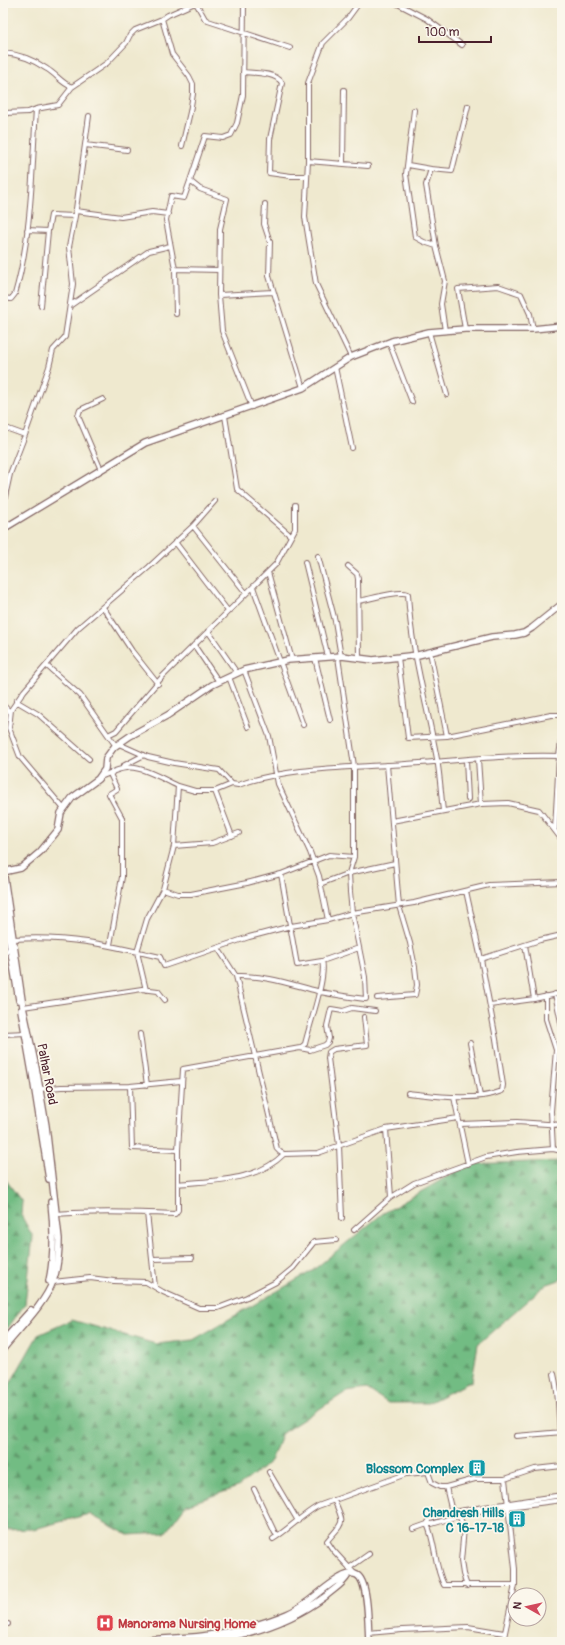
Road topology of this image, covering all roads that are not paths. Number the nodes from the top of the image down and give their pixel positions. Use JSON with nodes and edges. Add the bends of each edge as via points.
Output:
{"nodes":[{"id":1,"x":195,"y":3,"type":"edge"},
{"id":2,"x":244,"y":3,"type":"edge"},
{"id":3,"x":359,"y":3,"type":"edge"},
{"id":4,"x":396,"y":3,"type":"edge"},
{"id":5,"x":162,"y":19,"type":"junction"},
{"id":6,"x":242,"y":33,"type":"junction"},
{"id":7,"x":462,"y":45,"type":"dead end"},
{"id":8,"x":290,"y":48,"type":"dead end"},
{"id":9,"x":3,"y":53,"type":"edge"},
{"id":10,"x":243,"y":72,"type":"junction"},
{"id":11,"x":72,"y":87,"type":"junction"},
{"id":12,"x":344,"y":90,"type":"dead end"},
{"id":13,"x":468,"y":106,"type":"dead end"},
{"id":14,"x":36,"y":109,"type":"junction"},
{"id":15,"x":414,"y":110,"type":"dead end"},
{"id":16,"x":89,"y":116,"type":"dead end"},
{"id":17,"x":3,"y":127,"type":"edge"},
{"id":18,"x":85,"y":145,"type":"junction"},
{"id":19,"x":182,"y":146,"type":"dead end"},
{"id":20,"x":127,"y":150,"type":"dead end"},
{"id":21,"x":308,"y":161,"type":"junction"},
{"id":22,"x":343,"y":163,"type":"junction"},
{"id":23,"x":408,"y":165,"type":"junction"},
{"id":24,"x":368,"y":166,"type":"dead end"},
{"id":25,"x":431,"y":169,"type":"junction"},
{"id":26,"x":306,"y":176,"type":"junction"},
{"id":27,"x":190,"y":181,"type":"junction"},
{"id":28,"x":265,"y":204,"type":"dead end"},
{"id":29,"x":76,"y":211,"type":"junction"},
{"id":30,"x":168,"y":214,"type":"junction"},
{"id":31,"x":75,"y":216,"type":"junction"},
{"id":32,"x":27,"y":230,"type":"junction"},
{"id":33,"x":48,"y":231,"type":"junction"},
{"id":34,"x":170,"y":246,"type":"junction"},
{"id":35,"x":436,"y":246,"type":"junction"},
{"id":36,"x":175,"y":269,"type":"junction"},
{"id":37,"x":219,"y":270,"type":"junction"},
{"id":38,"x":273,"y":292,"type":"junction"},
{"id":39,"x":219,"y":295,"type":"junction"},
{"id":40,"x":3,"y":298,"type":"edge"},
{"id":41,"x":71,"y":305,"type":"junction"},
{"id":42,"x":41,"y":306,"type":"dead end"},
{"id":43,"x":176,"y":314,"type":"dead end"},
{"id":44,"x":562,"y":326,"type":"edge"},
{"id":45,"x":466,"y":329,"type":"junction"},
{"id":46,"x":533,"y":329,"type":"junction"},
{"id":47,"x":445,"y":331,"type":"junction"},
{"id":48,"x":429,"y":332,"type":"junction"},
{"id":49,"x":389,"y":342,"type":"junction"},
{"id":50,"x":351,"y":357,"type":"junction"},
{"id":51,"x":336,"y":367,"type":"junction"},
{"id":52,"x":303,"y":388,"type":"junction"},
{"id":53,"x":447,"y":395,"type":"dead end"},
{"id":54,"x":103,"y":399,"type":"dead end"},
{"id":55,"x":412,"y":402,"type":"dead end"},
{"id":56,"x":252,"y":407,"type":"junction"},
{"id":57,"x":225,"y":416,"type":"junction"},
{"id":58,"x":3,"y":427,"type":"edge"},
{"id":59,"x":25,"y":435,"type":"junction"},
{"id":60,"x":352,"y":448,"type":"dead end"},
{"id":61,"x":101,"y":470,"type":"junction"},
{"id":62,"x":215,"y":501,"type":"dead end"},
{"id":63,"x":295,"y":505,"type":"dead end"},
{"id":64,"x":3,"y":506,"type":"edge"},
{"id":65,"x":193,"y":526,"type":"junction"},
{"id":66,"x":3,"y":529,"type":"edge"},
{"id":67,"x":291,"y":536,"type":"junction"},
{"id":68,"x":175,"y":542,"type":"junction"},
{"id":69,"x":318,"y":556,"type":"dead end"},
{"id":70,"x":305,"y":562,"type":"dead end"},
{"id":71,"x":348,"y":566,"type":"dead end"},
{"id":72,"x":268,"y":572,"type":"junction"},
{"id":73,"x":253,"y":587,"type":"junction"},
{"id":74,"x":246,"y":594,"type":"junction"},
{"id":75,"x":359,"y":601,"type":"junction"},
{"id":76,"x":562,"y":604,"type":"edge"},
{"id":77,"x":103,"y":607,"type":"junction"},
{"id":78,"x":228,"y":611,"type":"junction"},
{"id":79,"x":208,"y":631,"type":"junction"},
{"id":80,"x":194,"y":645,"type":"junction"},
{"id":81,"x":430,"y":652,"type":"junction"},
{"id":82,"x":415,"y":655,"type":"junction"},
{"id":83,"x":328,"y":657,"type":"junction"},
{"id":84,"x":340,"y":657,"type":"junction"},
{"id":85,"x":398,"y":657,"type":"junction"},
{"id":86,"x":315,"y":658,"type":"junction"},
{"id":87,"x":359,"y":658,"type":"junction"},
{"id":88,"x":292,"y":660,"type":"junction"},
{"id":89,"x":279,"y":662,"type":"junction"},
{"id":90,"x":47,"y":666,"type":"junction"},
{"id":91,"x":244,"y":670,"type":"junction"},
{"id":92,"x":237,"y":673,"type":"junction"},
{"id":93,"x":229,"y":677,"type":"junction"},
{"id":94,"x":219,"y":682,"type":"junction"},
{"id":95,"x":158,"y":684,"type":"junction"},
{"id":96,"x":16,"y":701,"type":"junction"},
{"id":97,"x":3,"y":705,"type":"edge"},
{"id":98,"x":10,"y":712,"type":"junction"},
{"id":99,"x":562,"y":715,"type":"edge"},
{"id":100,"x":330,"y":720,"type":"dead end"},
{"id":101,"x":303,"y":725,"type":"dead end"},
{"id":102,"x":248,"y":728,"type":"dead end"},
{"id":103,"x":562,"y":734,"type":"edge"},
{"id":104,"x":108,"y":735,"type":"junction"},
{"id":105,"x":448,"y":736,"type":"junction"},
{"id":106,"x":433,"y":738,"type":"junction"},
{"id":107,"x":117,"y":745,"type":"junction"},
{"id":108,"x":144,"y":755,"type":"junction"},
{"id":109,"x":561,"y":756,"type":"edge"},
{"id":110,"x":89,"y":759,"type":"dead end"},
{"id":111,"x":478,"y":759,"type":"junction"},
{"id":112,"x":466,"y":760,"type":"junction"},
{"id":113,"x":438,"y":762,"type":"junction"},
{"id":114,"x":387,"y":765,"type":"junction"},
{"id":115,"x":354,"y":766,"type":"junction"},
{"id":116,"x":110,"y":774,"type":"junction"},
{"id":117,"x":276,"y":774,"type":"junction"},
{"id":118,"x":100,"y":778,"type":"junction"},
{"id":119,"x":232,"y":784,"type":"junction"},
{"id":120,"x":178,"y":786,"type":"junction"},
{"id":121,"x":215,"y":791,"type":"junction"},
{"id":122,"x":468,"y":799,"type":"dead end"},
{"id":123,"x":481,"y":804,"type":"junction"},
{"id":124,"x":64,"y":809,"type":"junction"},
{"id":125,"x":443,"y":811,"type":"junction"},
{"id":126,"x":392,"y":821,"type":"junction"},
{"id":127,"x":555,"y":830,"type":"junction"},
{"id":128,"x":239,"y":833,"type":"dead end"},
{"id":129,"x":232,"y":836,"type":"junction"},
{"id":130,"x":562,"y":840,"type":"edge"},
{"id":131,"x":174,"y":846,"type":"junction"},
{"id":132,"x":354,"y":857,"type":"junction"},
{"id":133,"x":313,"y":860,"type":"junction"},
{"id":134,"x":395,"y":864,"type":"junction"},
{"id":135,"x":3,"y":871,"type":"edge"},
{"id":136,"x":349,"y":873,"type":"junction"},
{"id":137,"x":281,"y":874,"type":"junction"},
{"id":138,"x":562,"y":882,"type":"edge"},
{"id":139,"x":320,"y":884,"type":"junction"},
{"id":140,"x":163,"y":889,"type":"junction"},
{"id":141,"x":466,"y":890,"type":"junction"},
{"id":142,"x":3,"y":905,"type":"edge"},
{"id":143,"x":399,"y":906,"type":"junction"},
{"id":144,"x":352,"y":913,"type":"junction"},
{"id":145,"x":328,"y":920,"type":"junction"},
{"id":146,"x":291,"y":926,"type":"junction"},
{"id":147,"x":562,"y":935,"type":"edge"},
{"id":148,"x":13,"y":939,"type":"junction"},
{"id":149,"x":525,"y":945,"type":"junction"},
{"id":150,"x":110,"y":946,"type":"junction"},
{"id":151,"x":218,"y":948,"type":"junction"},
{"id":152,"x":360,"y":948,"type":"junction"},
{"id":153,"x":9,"y":949,"type":"junction"},
{"id":154,"x":137,"y":952,"type":"junction"},
{"id":155,"x":3,"y":956,"type":"edge"},
{"id":156,"x":322,"y":961,"type":"junction"},
{"id":157,"x":482,"y":961,"type":"junction"},
{"id":158,"x":236,"y":976,"type":"junction"},
{"id":159,"x":146,"y":990,"type":"junction"},
{"id":160,"x":318,"y":991,"type":"junction"},
{"id":161,"x":562,"y":993,"type":"edge"},
{"id":162,"x":555,"y":994,"type":"junction"},
{"id":163,"x":546,"y":996,"type":"junction"},
{"id":164,"x":377,"y":998,"type":"dead end"},
{"id":165,"x":534,"y":999,"type":"junction"},
{"id":166,"x":165,"y":1000,"type":"dead end"},
{"id":167,"x":490,"y":1005,"type":"junction"},
{"id":168,"x":23,"y":1007,"type":"junction"},
{"id":169,"x":375,"y":1011,"type":"dead end"},
{"id":170,"x":364,"y":1017,"type":"dead end"},
{"id":171,"x":562,"y":1027,"type":"edge"},
{"id":172,"x":26,"y":1033,"type":"junction"},
{"id":173,"x":3,"y":1034,"type":"edge"},
{"id":174,"x":140,"y":1034,"type":"dead end"},
{"id":175,"x":470,"y":1043,"type":"dead end"},
{"id":176,"x":300,"y":1048,"type":"junction"},
{"id":177,"x":255,"y":1055,"type":"junction"},
{"id":178,"x":181,"y":1081,"type":"junction"},
{"id":179,"x":146,"y":1085,"type":"junction"},
{"id":180,"x":130,"y":1086,"type":"junction"},
{"id":181,"x":40,"y":1089,"type":"junction"},
{"id":182,"x":408,"y":1093,"type":"dead end"},
{"id":183,"x":480,"y":1096,"type":"junction"},
{"id":184,"x":454,"y":1097,"type":"junction"},
{"id":185,"x":458,"y":1118,"type":"junction"},
{"id":186,"x":460,"y":1124,"type":"junction"},
{"id":187,"x":552,"y":1124,"type":"junction"},
{"id":188,"x":562,"y":1125,"type":"edge"},
{"id":189,"x":386,"y":1130,"type":"junction"},
{"id":190,"x":339,"y":1145,"type":"junction"},
{"id":191,"x":553,"y":1149,"type":"junction"},
{"id":192,"x":178,"y":1150,"type":"junction"},
{"id":193,"x":562,"y":1151,"type":"edge"},
{"id":194,"x":284,"y":1154,"type":"junction"},
{"id":195,"x":468,"y":1164,"type":"junction"},
{"id":196,"x":178,"y":1184,"type":"junction"},
{"id":197,"x":391,"y":1197,"type":"junction"},
{"id":198,"x":147,"y":1213,"type":"junction"},
{"id":199,"x":54,"y":1214,"type":"junction"},
{"id":200,"x":342,"y":1218,"type":"dead end"},
{"id":201,"x":354,"y":1230,"type":"dead end"},
{"id":202,"x":336,"y":1240,"type":"dead end"},
{"id":203,"x":192,"y":1258,"type":"dead end"},
{"id":204,"x":152,"y":1259,"type":"junction"},
{"id":205,"x":51,"y":1281,"type":"junction"},
{"id":206,"x":154,"y":1287,"type":"junction"},
{"id":207,"x":3,"y":1341,"type":"edge"},
{"id":208,"x":3,"y":1349,"type":"edge"},
{"id":209,"x":554,"y":1374,"type":"dead end"},
{"id":210,"x":561,"y":1432,"type":"edge"},
{"id":211,"x":516,"y":1436,"type":"dead end"},
{"id":212,"x":562,"y":1466,"type":"edge"},
{"id":213,"x":269,"y":1472,"type":"dead end"},
{"id":214,"x":505,"y":1479,"type":"junction"},
{"id":215,"x":446,"y":1487,"type":"junction"},
{"id":216,"x":254,"y":1489,"type":"dead end"},
{"id":217,"x":562,"y":1495,"type":"edge"},
{"id":218,"x":334,"y":1500,"type":"junction"},
{"id":219,"x":562,"y":1500,"type":"edge"},
{"id":220,"x":507,"y":1504,"type":"junction"},
{"id":221,"x":457,"y":1511,"type":"junction"},
{"id":222,"x":452,"y":1512,"type":"junction"},
{"id":223,"x":459,"y":1516,"type":"junction"},
{"id":224,"x":298,"y":1521,"type":"junction"},
{"id":225,"x":427,"y":1524,"type":"junction"},
{"id":226,"x":413,"y":1529,"type":"dead end"},
{"id":227,"x":279,"y":1535,"type":"junction"},
{"id":228,"x":273,"y":1539,"type":"dead end"},
{"id":229,"x":369,"y":1554,"type":"dead end"},
{"id":230,"x":349,"y":1568,"type":"junction"},
{"id":231,"x":356,"y":1574,"type":"junction"},
{"id":232,"x":515,"y":1585,"type":"junction"},
{"id":233,"x":467,"y":1586,"type":"junction"},
{"id":234,"x":3,"y":1624,"type":"edge"},
{"id":235,"x":8,"y":1624,"type":"dead end"},
{"id":236,"x":368,"y":1633,"type":"junction"},
{"id":237,"x":504,"y":1633,"type":"junction"},
{"id":238,"x":237,"y":1636,"type":"edge"},
{"id":239,"x":130,"y":1642,"type":"edge"},
{"id":240,"x":193,"y":1642,"type":"edge"},
{"id":241,"x":369,"y":1642,"type":"edge"},
{"id":242,"x":503,"y":1642,"type":"edge"}],
"edges":[{"from":1,"to":5,"type":"street"},
{"from":1,"to":6,"type":"street","via":[[208,21]]},
{"from":2,"to":6,"type":"street"},
{"from":3,"to":21,"type":"street","via":[[323,43],[308,83]]},
{"from":4,"to":7,"type":"street","via":[[427,19]]},
{"from":5,"to":11,"type":"street","via":[[135,30],[107,63]]},
{"from":5,"to":19,"type":"street","via":[[172,54],[193,84]]},
{"from":6,"to":8,"type":"street"},
{"from":6,"to":10,"type":"street"},
{"from":9,"to":11,"type":"street","via":[[14,54],[48,69],[66,86]]},
{"from":10,"to":26,"type":"street","via":[[273,76],[282,83],[270,138],[269,174]]},
{"from":10,"to":27,"type":"street","via":[[243,95],[237,123],[231,135],[223,138],[204,136]]},
{"from":11,"to":14,"type":"street","via":[[58,105]]},
{"from":12,"to":22,"type":"street"},
{"from":13,"to":25,"type":"street","via":[[452,171]]},
{"from":14,"to":17,"type":"street","via":[[28,112],[5,112]]},
{"from":14,"to":32,"type":"street"},
{"from":15,"to":23,"type":"street"},
{"from":16,"to":18,"type":"street"},
{"from":18,"to":20,"type":"street"},
{"from":18,"to":29,"type":"street"},
{"from":21,"to":22,"type":"street"},
{"from":21,"to":26,"type":"street"},
{"from":22,"to":24,"type":"street"},
{"from":23,"to":25,"type":"street"},
{"from":23,"to":35,"type":"street","via":[[406,174],[415,237]]},
{"from":25,"to":35,"type":"street","via":[[426,185]]},
{"from":26,"to":50,"type":"street","via":[[305,217],[316,284]]},
{"from":27,"to":30,"type":"street","via":[[184,198],[171,196]]},
{"from":27,"to":37,"type":"street","via":[[200,189],[227,199],[220,229]]},
{"from":28,"to":38,"type":"street","via":[[264,224],[270,242],[270,276]]},
{"from":29,"to":30,"type":"street","via":[[121,217],[152,212]]},
{"from":29,"to":31,"type":"street"},
{"from":30,"to":34,"type":"street","via":[[166,220]]},
{"from":31,"to":33,"type":"street","via":[[51,215]]},
{"from":31,"to":41,"type":"street","via":[[69,247],[74,284]]},
{"from":32,"to":33,"type":"street"},
{"from":32,"to":40,"type":"street","via":[[15,294],[11,299]]},
{"from":33,"to":42,"type":"street"},
{"from":34,"to":36,"type":"street"},
{"from":34,"to":41,"type":"street","via":[[149,251]]},
{"from":35,"to":47,"type":"street","via":[[444,281],[441,304]]},
{"from":36,"to":37,"type":"street"},
{"from":36,"to":43,"type":"street"},
{"from":37,"to":39,"type":"street"},
{"from":38,"to":39,"type":"street"},
{"from":38,"to":52,"type":"street"},
{"from":39,"to":56,"type":"street","via":[[222,331]]},
{"from":41,"to":59,"type":"street","via":[[65,337],[53,350]]},
{"from":44,"to":46,"type":"street"},
{"from":45,"to":46,"type":"street"},
{"from":45,"to":46,"type":"street","via":[[458,289],[498,286],[521,294],[530,314]]},
{"from":45,"to":47,"type":"street"},
{"from":47,"to":48,"type":"street"},
{"from":48,"to":49,"type":"street"},
{"from":48,"to":53,"type":"street"},
{"from":49,"to":50,"type":"street"},
{"from":49,"to":55,"type":"street"},
{"from":50,"to":51,"type":"street"},
{"from":51,"to":52,"type":"street"},
{"from":51,"to":60,"type":"street"},
{"from":52,"to":56,"type":"street"},
{"from":54,"to":61,"type":"street","via":[[80,410],[78,416]]},
{"from":56,"to":57,"type":"street"},
{"from":57,"to":61,"type":"street","via":[[145,443]]},
{"from":57,"to":67,"type":"street","via":[[237,489]]},
{"from":58,"to":59,"type":"street"},
{"from":59,"to":64,"type":"street","via":[[10,474]]},
{"from":61,"to":66,"type":"street"},
{"from":62,"to":65,"type":"street"},
{"from":63,"to":67,"type":"street","via":[[295,529]]},
{"from":65,"to":68,"type":"street"},
{"from":65,"to":74,"type":"street"},
{"from":67,"to":72,"type":"street","via":[[276,564]]},
{"from":68,"to":77,"type":"street"},
{"from":68,"to":78,"type":"street"},
{"from":69,"to":84,"type":"street","via":[[335,621]]},
{"from":70,"to":83,"type":"street"},
{"from":71,"to":75,"type":"street","via":[[357,574]]},
{"from":72,"to":73,"type":"street"},
{"from":72,"to":88,"type":"street"},
{"from":73,"to":74,"type":"street"},
{"from":73,"to":89,"type":"street"},
{"from":74,"to":78,"type":"street"},
{"from":75,"to":82,"type":"street","via":[[407,593]]},
{"from":75,"to":87,"type":"street"},
{"from":76,"to":81,"type":"street","via":[[524,633],[492,637]]},
{"from":77,"to":90,"type":"street","via":[[78,628]]},
{"from":77,"to":95,"type":"street"},
{"from":78,"to":79,"type":"street"},
{"from":79,"to":80,"type":"street"},
{"from":79,"to":92,"type":"street"},
{"from":80,"to":94,"type":"street"},
{"from":80,"to":95,"type":"street"},
{"from":81,"to":82,"type":"street"},
{"from":81,"to":105,"type":"street"},
{"from":82,"to":85,"type":"street"},
{"from":82,"to":106,"type":"street"},
{"from":83,"to":84,"type":"street"},
{"from":83,"to":86,"type":"street"},
{"from":84,"to":87,"type":"street"},
{"from":84,"to":115,"type":"street"},
{"from":85,"to":87,"type":"street","via":[[373,660]]},
{"from":85,"to":106,"type":"street","via":[[408,738]]},
{"from":86,"to":88,"type":"street"},
{"from":86,"to":100,"type":"street"},
{"from":88,"to":89,"type":"street"},
{"from":89,"to":91,"type":"street"},
{"from":89,"to":101,"type":"street"},
{"from":90,"to":96,"type":"street"},
{"from":90,"to":104,"type":"street","via":[[80,695]]},
{"from":91,"to":92,"type":"street"},
{"from":91,"to":117,"type":"street","via":[[269,736]]},
{"from":92,"to":93,"type":"street"},
{"from":93,"to":94,"type":"street"},
{"from":93,"to":102,"type":"street"},
{"from":94,"to":107,"type":"street"},
{"from":95,"to":104,"type":"street","via":[[116,731]]},
{"from":96,"to":98,"type":"street"},
{"from":96,"to":110,"type":"street","via":[[38,714]]},
{"from":97,"to":98,"type":"street"},
{"from":98,"to":124,"type":"street","via":[[9,728],[20,757]]},
{"from":99,"to":105,"type":"street"},
{"from":103,"to":109,"type":"street"},
{"from":104,"to":107,"type":"street"},
{"from":105,"to":106,"type":"street"},
{"from":106,"to":113,"type":"street"},
{"from":107,"to":108,"type":"street"},
{"from":107,"to":118,"type":"street","via":[[106,758],[105,769]]},
{"from":108,"to":116,"type":"street"},
{"from":108,"to":119,"type":"street","via":[[219,770]]},
{"from":109,"to":111,"type":"street"},
{"from":109,"to":127,"type":"street"},
{"from":111,"to":112,"type":"street"},
{"from":111,"to":123,"type":"street"},
{"from":112,"to":113,"type":"street"},
{"from":112,"to":122,"type":"street"},
{"from":113,"to":114,"type":"street"},
{"from":113,"to":125,"type":"street"},
{"from":114,"to":115,"type":"street"},
{"from":114,"to":126,"type":"street"},
{"from":115,"to":117,"type":"street"},
{"from":115,"to":132,"type":"street"},
{"from":116,"to":118,"type":"street"},
{"from":116,"to":120,"type":"street","via":[[127,767],[157,776]]},
{"from":116,"to":150,"type":"street","via":[[117,789],[109,794],[122,818],[122,877]]},
{"from":117,"to":119,"type":"street","via":[[238,785]]},
{"from":117,"to":133,"type":"street"},
{"from":118,"to":124,"type":"street","via":[[72,798]]},
{"from":119,"to":121,"type":"street"},
{"from":120,"to":121,"type":"street","via":[[195,791]]},
{"from":120,"to":131,"type":"street"},
{"from":121,"to":129,"type":"street"},
{"from":123,"to":125,"type":"street"},
{"from":123,"to":127,"type":"street","via":[[508,803],[537,809]]},
{"from":124,"to":135,"type":"street","via":[[58,830],[40,852],[21,868]]},
{"from":125,"to":126,"type":"street"},
{"from":126,"to":134,"type":"street"},
{"from":127,"to":130,"type":"street"},
{"from":128,"to":129,"type":"street"},
{"from":129,"to":131,"type":"street","via":[[212,843]]},
{"from":131,"to":140,"type":"street"},
{"from":132,"to":133,"type":"street","via":[[329,855]]},
{"from":132,"to":136,"type":"street"},
{"from":133,"to":137,"type":"street"},
{"from":133,"to":139,"type":"street"},
{"from":134,"to":136,"type":"street"},
{"from":134,"to":143,"type":"street"},
{"from":135,"to":148,"type":"street","name":"Palhar Road"},
{"from":136,"to":139,"type":"street"},
{"from":136,"to":144,"type":"street"},
{"from":137,"to":140,"type":"street","via":[[191,894],[178,894]]},
{"from":137,"to":146,"type":"street"},
{"from":138,"to":141,"type":"street","via":[[489,885]]},
{"from":139,"to":145,"type":"street"},
{"from":140,"to":154,"type":"street","via":[[147,919]]},
{"from":141,"to":143,"type":"street"},
{"from":141,"to":157,"type":"street"},
{"from":142,"to":153,"type":"street","name":"Palhar Road"},
{"from":143,"to":144,"type":"street"},
{"from":143,"to":164,"type":"street","via":[[415,967],[415,995]]},
{"from":144,"to":145,"type":"street"},
{"from":144,"to":152,"type":"street"},
{"from":145,"to":146,"type":"street"},
{"from":146,"to":151,"type":"street"},
{"from":146,"to":156,"type":"street","via":[[297,965]]},
{"from":147,"to":149,"type":"street"},
{"from":148,"to":150,"type":"street","via":[[76,939]]},
{"from":148,"to":168,"type":"street","name":"Palhar Road"},
{"from":149,"to":157,"type":"street"},
{"from":149,"to":165,"type":"street"},
{"from":150,"to":154,"type":"street"},
{"from":151,"to":154,"type":"street","via":[[164,966],[160,957]]},
{"from":151,"to":158,"type":"street"},
{"from":152,"to":156,"type":"street"},
{"from":152,"to":160,"type":"street","via":[[366,999]]},
{"from":153,"to":155,"type":"street"},
{"from":153,"to":172,"type":"street","name":"Palhar Road"},
{"from":154,"to":159,"type":"street"},
{"from":156,"to":160,"type":"street","via":[[323,972]]},
{"from":157,"to":167,"type":"street"},
{"from":158,"to":160,"type":"street","via":[[267,978]]},
{"from":158,"to":177,"type":"street"},
{"from":159,"to":166,"type":"street","via":[[158,991]]},
{"from":159,"to":168,"type":"street"},
{"from":160,"to":176,"type":"street","via":[[305,1044]]},
{"from":161,"to":162,"type":"street"},
{"from":162,"to":163,"type":"street"},
{"from":162,"to":171,"type":"street"},
{"from":163,"to":165,"type":"street"},
{"from":163,"to":187,"type":"street","via":[[546,1019],[556,1050],[552,1084]]},
{"from":165,"to":167,"type":"street"},
{"from":167,"to":183,"type":"street","via":[[503,1089]]},
{"from":168,"to":172,"type":"street","name":"Palhar Road"},
{"from":169,"to":176,"type":"street","via":[[331,1009],[327,1026],[329,1040],[325,1045],[314,1049]]},
{"from":170,"to":190,"type":"street","via":[[367,1045],[334,1048],[328,1058]]},
{"from":172,"to":173,"type":"street"},
{"from":172,"to":181,"type":"street","name":"Palhar Road"},
{"from":172,"to":199,"type":"street","name":"Palhar Road"},
{"from":174,"to":179,"type":"street"},
{"from":175,"to":183,"type":"street"},
{"from":176,"to":177,"type":"street"},
{"from":177,"to":178,"type":"street","via":[[183,1069]]},
{"from":177,"to":194,"type":"street","via":[[277,1148]]},
{"from":178,"to":179,"type":"street"},
{"from":178,"to":192,"type":"street"},
{"from":179,"to":180,"type":"street"},
{"from":180,"to":181,"type":"street"},
{"from":180,"to":192,"type":"street","via":[[132,1148]]},
{"from":181,"to":199,"type":"street","name":"Palhar Road"},
{"from":182,"to":184,"type":"street"},
{"from":183,"to":184,"type":"street"},
{"from":184,"to":185,"type":"street"},
{"from":185,"to":186,"type":"street"},
{"from":185,"to":189,"type":"street"},
{"from":186,"to":187,"type":"street"},
{"from":186,"to":195,"type":"street"},
{"from":187,"to":188,"type":"street"},
{"from":187,"to":191,"type":"street"},
{"from":189,"to":190,"type":"street"},
{"from":189,"to":197,"type":"street"},
{"from":190,"to":194,"type":"street","via":[[318,1153]]},
{"from":190,"to":200,"type":"street"},
{"from":191,"to":193,"type":"street"},
{"from":191,"to":195,"type":"street","via":[[494,1156]]},
{"from":192,"to":196,"type":"street"},
{"from":194,"to":196,"type":"street","via":[[266,1168],[251,1175]]},
{"from":195,"to":197,"type":"street","via":[[414,1183]]},
{"from":196,"to":198,"type":"street","via":[[177,1213]]},
{"from":197,"to":201,"type":"street"},
{"from":198,"to":199,"type":"street","via":[[92,1211]]},
{"from":198,"to":204,"type":"street"},
{"from":199,"to":205,"type":"street","name":"Palhar Road","via":[[59,1258]]},
{"from":202,"to":206,"type":"street","via":[[314,1242],[293,1268],[276,1282],[218,1308],[199,1308]]},
{"from":203,"to":204,"type":"street"},
{"from":204,"to":206,"type":"street"},
{"from":205,"to":206,"type":"street","via":[[90,1278],[146,1282]]},
{"from":205,"to":207,"type":"street","via":[[34,1306]]},
{"from":205,"to":208,"type":"street","via":[[41,1302]]},
{"from":209,"to":210,"type":"street","via":[[559,1391]]},
{"from":210,"to":211,"type":"street"},
{"from":212,"to":214,"type":"street","via":[[535,1469]]},
{"from":213,"to":224,"type":"street"},
{"from":214,"to":215,"type":"street","via":[[475,1479]]},
{"from":214,"to":220,"type":"street"},
{"from":215,"to":218,"type":"street","via":[[432,1483],[428,1472],[420,1472],[406,1474]]},
{"from":215,"to":222,"type":"street"},
{"from":216,"to":227,"type":"street","via":[[275,1533]]},
{"from":217,"to":220,"type":"street"},
{"from":218,"to":224,"type":"street","via":[[318,1506]]},
{"from":218,"to":230,"type":"street","via":[[342,1520],[341,1526],[327,1541]]},
{"from":219,"to":220,"type":"street"},
{"from":220,"to":221,"type":"street"},
{"from":220,"to":223,"type":"street"},
{"from":220,"to":232,"type":"street"},
{"from":221,"to":222,"type":"street"},
{"from":221,"to":223,"type":"street"},
{"from":222,"to":225,"type":"street","via":[[430,1519]]},
{"from":223,"to":225,"type":"street"},
{"from":223,"to":233,"type":"street","via":[[464,1532],[461,1561]]},
{"from":224,"to":227,"type":"street"},
{"from":225,"to":226,"type":"street"},
{"from":225,"to":233,"type":"street","via":[[439,1576],[444,1585]]},
{"from":227,"to":228,"type":"street"},
{"from":229,"to":230,"type":"street"},
{"from":230,"to":231,"type":"street"},
{"from":231,"to":236,"type":"street","via":[[364,1586]]},
{"from":231,"to":238,"type":"street","via":[[348,1575],[344,1582],[326,1596],[291,1618]]},
{"from":232,"to":233,"type":"street"},
{"from":232,"to":237,"type":"street"},
{"from":234,"to":235,"type":"street"},
{"from":236,"to":237,"type":"street","via":[[468,1627]]},
{"from":236,"to":241,"type":"street"},
{"from":237,"to":242,"type":"street"},
{"from":238,"to":239,"type":"street"},
{"from":238,"to":240,"type":"street"}]}
